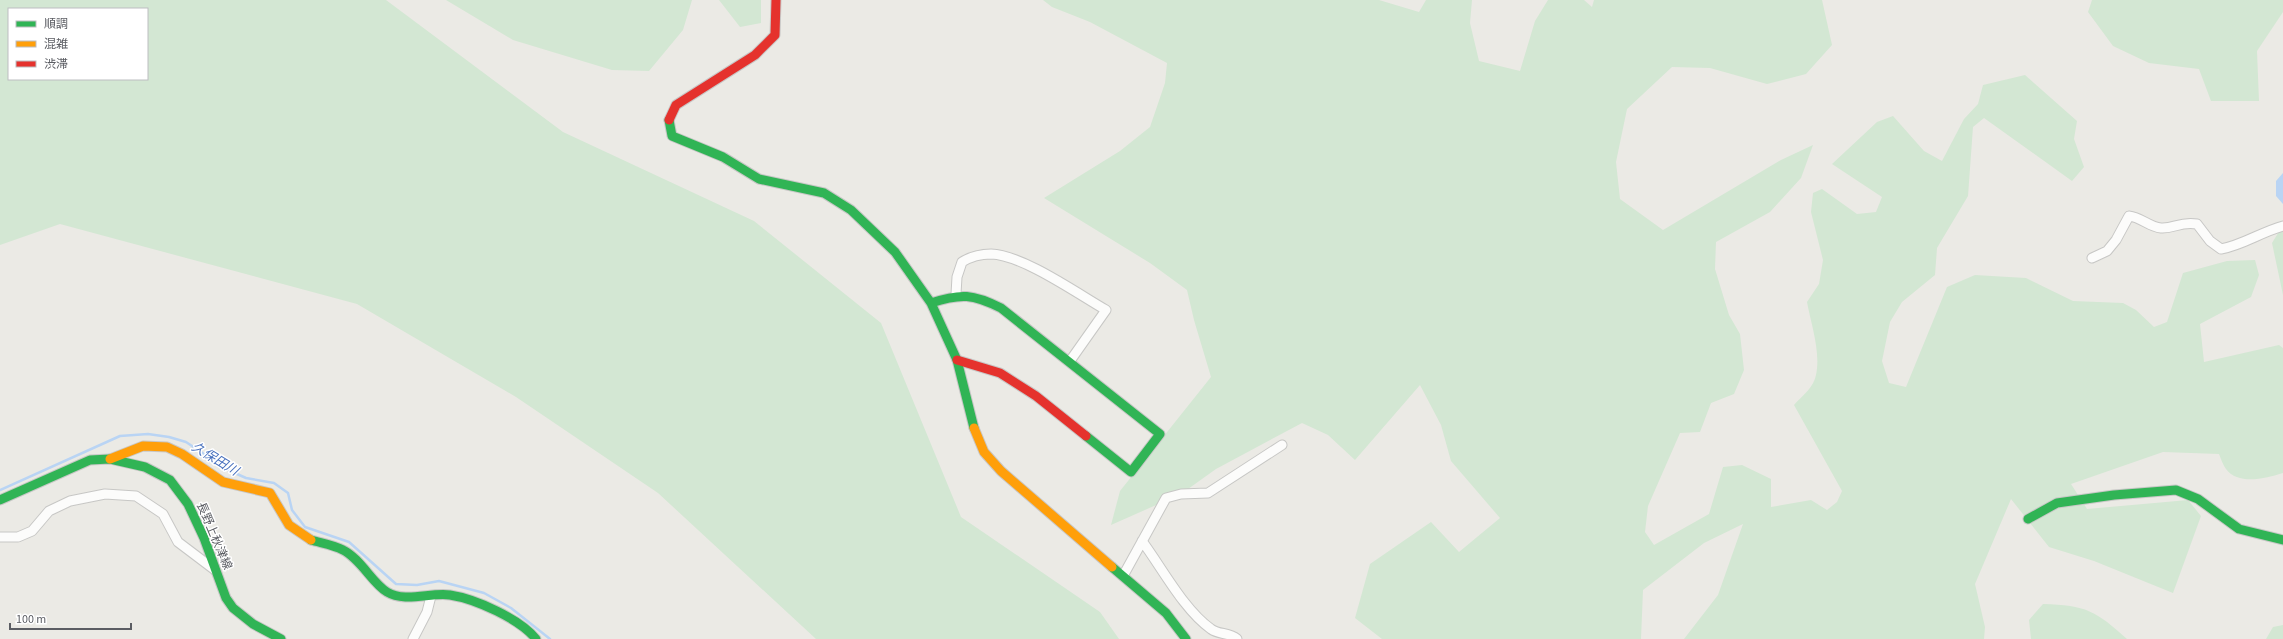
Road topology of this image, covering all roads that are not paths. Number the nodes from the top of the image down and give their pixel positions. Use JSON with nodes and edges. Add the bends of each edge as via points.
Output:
{"nodes":[{"id":1,"x":776,"y":0,"type":"edge"},
{"id":2,"x":2283,"y":226,"type":"edge"},
{"id":3,"x":2092,"y":258,"type":"dead end"},
{"id":4,"x":956,"y":294,"type":"junction"},
{"id":5,"x":931,"y":303,"type":"junction"},
{"id":6,"x":957,"y":360,"type":"junction"},
{"id":7,"x":1070,"y":361,"type":"junction"},
{"id":8,"x":1282,"y":445,"type":"dead end"},
{"id":9,"x":110,"y":458,"type":"junction"},
{"id":10,"x":0,"y":500,"type":"edge"},
{"id":11,"x":2028,"y":519,"type":"dead end"},
{"id":12,"x":0,"y":537,"type":"edge"},
{"id":13,"x":2283,"y":540,"type":"edge"},
{"id":14,"x":1142,"y":541,"type":"junction"},
{"id":15,"x":216,"y":570,"type":"junction"},
{"id":16,"x":1123,"y":576,"type":"junction"},
{"id":17,"x":431,"y":596,"type":"junction"},
{"id":18,"x":281,"y":639,"type":"edge"},
{"id":19,"x":414,"y":639,"type":"edge"},
{"id":20,"x":536,"y":639,"type":"edge"},
{"id":21,"x":1186,"y":639,"type":"edge"},
{"id":22,"x":1237,"y":639,"type":"edge"}],
"edges":[{"from":1,"to":5,"type":"street","via":[[775,35],[755,55],[676,105],[668,122],[672,136],[722,157],[759,179],[824,193],[839,201],[895,252]]},
{"from":2,"to":3,"type":"street","via":[[2233,247],[2221,249],[2210,241],[2197,224],[2186,222],[2162,228],[2129,216],[2107,251]]},
{"from":4,"to":5,"type":"street"},
{"from":4,"to":7,"type":"street","via":[[983,299],[1001,308]]},
{"from":4,"to":7,"type":"street","via":[[957,277],[962,262],[971,257],[991,254],[1017,261],[1106,310]]},
{"from":5,"to":6,"type":"street"},
{"from":6,"to":7,"type":"street","via":[[1000,373],[1036,396],[1131,472],[1160,434]]},
{"from":6,"to":16,"type":"street","via":[[976,437],[984,452],[1001,470]]},
{"from":8,"to":14,"type":"street","via":[[1208,493],[1181,494],[1166,498]]},
{"from":9,"to":10,"type":"street","name":"長野上秋津線","via":[[90,460]]},
{"from":9,"to":15,"type":"street","name":"長野上秋津線","via":[[146,467],[170,480],[188,504]]},
{"from":9,"to":17,"type":"street","via":[[143,446],[166,447],[182,454],[223,482],[270,493],[289,525],[307,539],[343,550],[387,592],[403,596]]},
{"from":11,"to":13,"type":"street","via":[[2057,503],[2114,494],[2176,490],[2198,499],[2239,529]]},
{"from":12,"to":15,"type":"street","via":[[18,537],[32,532],[50,510],[70,501],[105,494],[136,496],[162,514],[178,542]]},
{"from":14,"to":16,"type":"street"},
{"from":14,"to":22,"type":"street","via":[[1175,589],[1200,619],[1211,630],[1229,634]]},
{"from":15,"to":18,"type":"street","name":"長野上秋津線","via":[[226,598],[233,608],[253,624]]},
{"from":16,"to":21,"type":"street","via":[[1166,613]]},
{"from":17,"to":19,"type":"street","via":[[427,612]]},
{"from":17,"to":20,"type":"street","via":[[450,595],[498,612]]}]}
